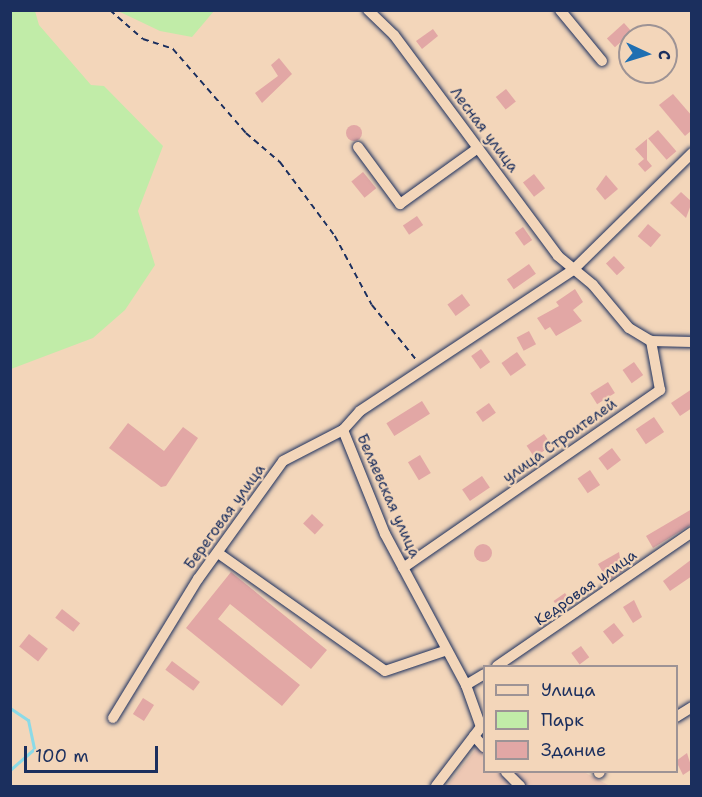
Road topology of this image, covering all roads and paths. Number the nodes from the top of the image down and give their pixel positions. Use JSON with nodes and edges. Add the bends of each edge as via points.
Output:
{"nodes":[{"id":1,"x":110,"y":10,"type":"edge"},
{"id":2,"x":368,"y":10,"type":"edge"},
{"id":3,"x":560,"y":10,"type":"edge"},
{"id":4,"x":602,"y":61,"type":"dead end"},
{"id":5,"x":358,"y":147,"type":"dead end"},
{"id":6,"x":478,"y":148,"type":"junction"},
{"id":7,"x":692,"y":153,"type":"edge"},
{"id":8,"x":683,"y":162,"type":"junction"},
{"id":9,"x":692,"y":170,"type":"edge"},
{"id":10,"x":576,"y":267,"type":"junction"},
{"id":11,"x":651,"y":341,"type":"junction"},
{"id":12,"x":692,"y":342,"type":"edge"},
{"id":13,"x":424,"y":369,"type":"junction"},
{"id":14,"x":343,"y":430,"type":"junction"},
{"id":15,"x":692,"y":532,"type":"edge"},
{"id":16,"x":218,"y":553,"type":"junction"},
{"id":17,"x":403,"y":568,"type":"junction"},
{"id":18,"x":447,"y":650,"type":"junction"},
{"id":19,"x":498,"y":665,"type":"edge"},
{"id":20,"x":483,"y":675,"type":"edge"},
{"id":21,"x":466,"y":685,"type":"junction"},
{"id":22,"x":692,"y":707,"type":"edge"},
{"id":23,"x":678,"y":716,"type":"edge"},
{"id":24,"x":113,"y":718,"type":"dead end"},
{"id":25,"x":474,"y":736,"type":"junction"},
{"id":26,"x":483,"y":746,"type":"edge"},
{"id":27,"x":508,"y":773,"type":"edge"},
{"id":28,"x":436,"y":786,"type":"edge"},
{"id":29,"x":520,"y":786,"type":"edge"}],
"edges":[{"from":1,"to":13,"type":"path","via":[[143,39],[173,49],[246,133],[280,162],[336,236],[372,305]]},
{"from":2,"to":6,"type":"street","name":"Лесная улица","via":[[394,35]]},
{"from":3,"to":4,"type":"street"},
{"from":5,"to":6,"type":"street","via":[[400,204]]},
{"from":6,"to":10,"type":"street","name":"Лесная улица"},
{"from":7,"to":8,"type":"street","name":"Беляевская улица"},
{"from":8,"to":9,"type":"street"},
{"from":8,"to":10,"type":"street","name":"Беляевская улица"},
{"from":10,"to":11,"type":"street","name":"Лесная улица","via":[[629,328]]},
{"from":10,"to":13,"type":"street","name":"Беляевская улица"},
{"from":11,"to":12,"type":"street"},
{"from":11,"to":17,"type":"street","name":"улица Строителей","via":[[660,390]]},
{"from":13,"to":14,"type":"street","name":"Беляевская улица","via":[[360,411]]},
{"from":14,"to":16,"type":"street","name":"Береговая улица","via":[[283,461]]},
{"from":14,"to":17,"type":"street","name":"Беляевская улица"},
{"from":15,"to":19,"type":"street","name":"Кедровая улица"},
{"from":16,"to":18,"type":"street","via":[[385,670]]},
{"from":16,"to":24,"type":"street","name":"Береговая улица"},
{"from":17,"to":18,"type":"street","name":"Беляевская улица"},
{"from":18,"to":21,"type":"street","name":"Беляевская улица"},
{"from":20,"to":21,"type":"street"},
{"from":21,"to":25,"type":"street","name":"Беляевская улица","via":[[481,727]]},
{"from":22,"to":23,"type":"street"},
{"from":25,"to":26,"type":"street"},
{"from":25,"to":28,"type":"street"},
{"from":27,"to":29,"type":"street"}]}
